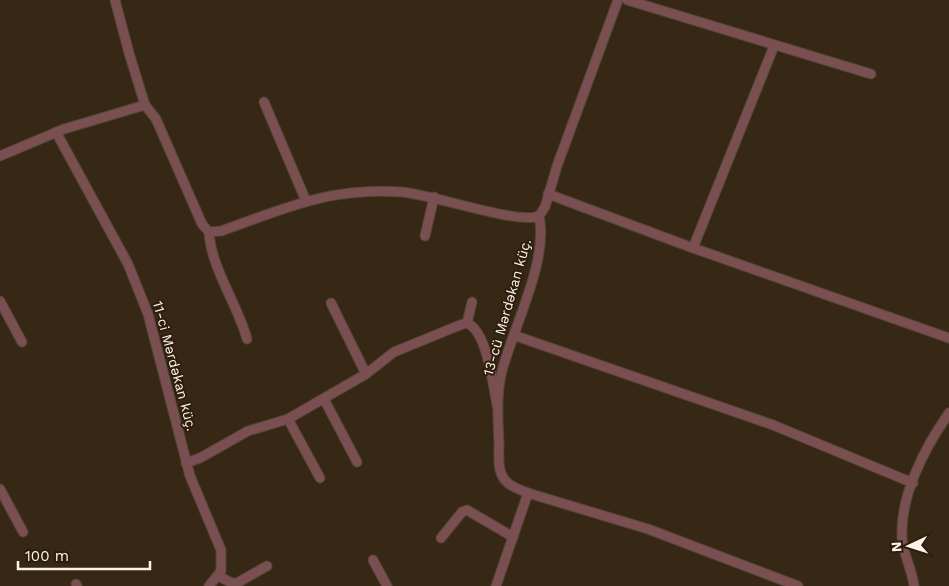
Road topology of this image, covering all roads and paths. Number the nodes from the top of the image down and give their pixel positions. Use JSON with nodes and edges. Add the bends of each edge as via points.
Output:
{"nodes":[{"id":1,"x":115,"y":0,"type":"edge"},
{"id":2,"x":618,"y":0,"type":"edge"},
{"id":3,"x":627,"y":0,"type":"edge"},
{"id":4,"x":774,"y":46,"type":"junction"},
{"id":5,"x":871,"y":74,"type":"dead end"},
{"id":6,"x":264,"y":102,"type":"dead end"},
{"id":7,"x":145,"y":105,"type":"junction"},
{"id":8,"x":56,"y":132,"type":"junction"},
{"id":9,"x":0,"y":156,"type":"edge"},
{"id":10,"x":548,"y":194,"type":"junction"},
{"id":11,"x":434,"y":197,"type":"junction"},
{"id":12,"x":306,"y":200,"type":"junction"},
{"id":13,"x":539,"y":216,"type":"junction"},
{"id":14,"x":209,"y":232,"type":"junction"},
{"id":15,"x":425,"y":236,"type":"dead end"},
{"id":16,"x":693,"y":248,"type":"junction"},
{"id":17,"x":0,"y":301,"type":"edge"},
{"id":18,"x":472,"y":302,"type":"dead end"},
{"id":19,"x":332,"y":303,"type":"dead end"},
{"id":20,"x":467,"y":323,"type":"junction"},
{"id":21,"x":516,"y":336,"type":"junction"},
{"id":22,"x":949,"y":338,"type":"edge"},
{"id":23,"x":247,"y":339,"type":"dead end"},
{"id":24,"x":22,"y":342,"type":"dead end"},
{"id":25,"x":488,"y":359,"type":"junction"},
{"id":26,"x":506,"y":360,"type":"junction"},
{"id":27,"x":366,"y":374,"type":"junction"},
{"id":28,"x":324,"y":399,"type":"junction"},
{"id":29,"x":497,"y":405,"type":"junction"},
{"id":30,"x":949,"y":413,"type":"edge"},
{"id":31,"x":288,"y":419,"type":"junction"},
{"id":32,"x":357,"y":462,"type":"dead end"},
{"id":33,"x":186,"y":463,"type":"junction"},
{"id":34,"x":320,"y":478,"type":"dead end"},
{"id":35,"x":913,"y":483,"type":"junction"},
{"id":36,"x":0,"y":489,"type":"edge"},
{"id":37,"x":528,"y":493,"type":"junction"},
{"id":38,"x":22,"y":532,"type":"dead end"},
{"id":39,"x":513,"y":537,"type":"junction"},
{"id":40,"x":441,"y":538,"type":"dead end"},
{"id":41,"x":373,"y":560,"type":"dead end"},
{"id":42,"x":268,"y":566,"type":"dead end"},
{"id":43,"x":218,"y":576,"type":"junction"},
{"id":44,"x":209,"y":586,"type":"edge"},
{"id":45,"x":387,"y":586,"type":"edge"},
{"id":46,"x":496,"y":586,"type":"edge"},
{"id":47,"x":798,"y":586,"type":"edge"},
{"id":48,"x":914,"y":586,"type":"edge"}],
"edges":[{"from":1,"to":7,"type":"street"},
{"from":2,"to":10,"type":"street","name":"13-cü Mərdəkan küç."},
{"from":3,"to":4,"type":"street"},
{"from":4,"to":5,"type":"street"},
{"from":4,"to":16,"type":"street"},
{"from":6,"to":12,"type":"street"},
{"from":7,"to":8,"type":"street"},
{"from":7,"to":14,"type":"street","via":[[156,118],[202,224]]},
{"from":8,"to":9,"type":"street"},
{"from":8,"to":33,"type":"street","name":"11-ci Mərdəkan küç.","via":[[136,281],[154,331]]},
{"from":10,"to":13,"type":"street","name":"13-cü Mərdəkan küç."},
{"from":10,"to":16,"type":"street"},
{"from":11,"to":12,"type":"street","via":[[366,191]]},
{"from":11,"to":13,"type":"street","via":[[522,219]]},
{"from":11,"to":15,"type":"street"},
{"from":12,"to":14,"type":"street","via":[[221,231]]},
{"from":13,"to":21,"type":"street","name":"13-cü Mərdəkan küç.","via":[[540,245]]},
{"from":14,"to":23,"type":"street","via":[[211,250],[237,307]]},
{"from":16,"to":22,"type":"street"},
{"from":17,"to":24,"type":"street"},
{"from":18,"to":20,"type":"street"},
{"from":19,"to":27,"type":"street"},
{"from":20,"to":25,"type":"street","via":[[478,331]]},
{"from":20,"to":27,"type":"street","via":[[394,352]]},
{"from":21,"to":26,"type":"street","name":"13-cü Mərdəkan küç."},
{"from":21,"to":35,"type":"street","via":[[773,425]]},
{"from":25,"to":26,"type":"street"},
{"from":25,"to":29,"type":"street"},
{"from":26,"to":29,"type":"street","name":"13-cü Mərdəkan küç."},
{"from":27,"to":28,"type":"street"},
{"from":28,"to":31,"type":"street"},
{"from":28,"to":32,"type":"street"},
{"from":29,"to":37,"type":"street","name":"13-cü Mərdəkan küç.","via":[[501,474],[505,481]]},
{"from":30,"to":35,"type":"street","via":[[929,444]]},
{"from":31,"to":33,"type":"street","via":[[248,432]]},
{"from":31,"to":34,"type":"street"},
{"from":33,"to":43,"type":"street","name":"11-ci Mərdəkan küç.","via":[[221,550],[222,565]]},
{"from":35,"to":48,"type":"street","via":[[904,513],[902,538]]},
{"from":36,"to":38,"type":"street"},
{"from":37,"to":39,"type":"street"},
{"from":37,"to":47,"type":"street","via":[[648,529]]},
{"from":39,"to":40,"type":"street","via":[[467,510]]},
{"from":39,"to":46,"type":"street"},
{"from":41,"to":45,"type":"street"},
{"from":42,"to":43,"type":"street","via":[[237,583]]},
{"from":43,"to":44,"type":"street"}]}
